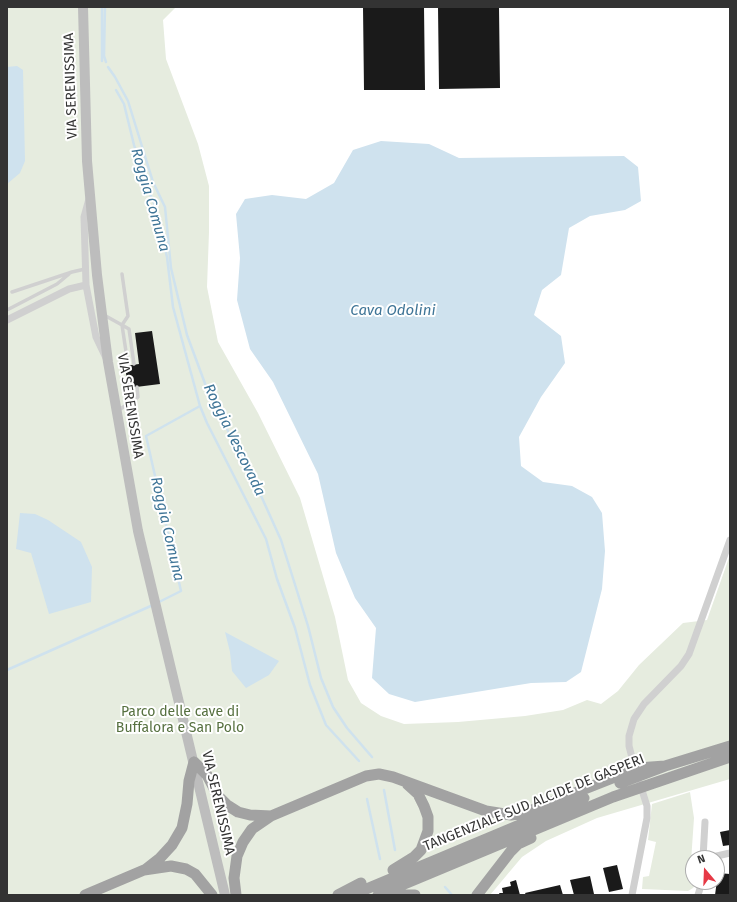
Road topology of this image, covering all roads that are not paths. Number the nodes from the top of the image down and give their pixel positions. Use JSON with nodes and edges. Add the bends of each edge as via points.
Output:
{"nodes":[{"id":1,"x":83,"y":7,"type":"edge"},
{"id":2,"x":90,"y":195,"type":"junction"},
{"id":3,"x":85,"y":269,"type":"junction"},
{"id":4,"x":72,"y":272,"type":"junction"},
{"id":5,"x":122,"y":274,"type":"dead end"},
{"id":6,"x":86,"y":285,"type":"junction"},
{"id":7,"x":12,"y":292,"type":"dead end"},
{"id":8,"x":7,"y":310,"type":"edge"},
{"id":9,"x":102,"y":314,"type":"junction"},
{"id":10,"x":7,"y":320,"type":"edge"},
{"id":11,"x":122,"y":325,"type":"junction"},
{"id":12,"x":108,"y":362,"type":"junction"},
{"id":13,"x":134,"y":364,"type":"dead end"},
{"id":14,"x":128,"y":365,"type":"dead end"},
{"id":15,"x":137,"y":387,"type":"dead end"},
{"id":16,"x":131,"y":388,"type":"dead end"},
{"id":17,"x":132,"y":401,"type":"junction"},
{"id":18,"x":116,"y":412,"type":"junction"},
{"id":19,"x":730,"y":540,"type":"edge"},
{"id":20,"x":730,"y":746,"type":"edge"},
{"id":21,"x":730,"y":758,"type":"edge"},
{"id":22,"x":194,"y":762,"type":"junction"},
{"id":23,"x":644,"y":776,"type":"junction"},
{"id":24,"x":631,"y":780,"type":"junction"},
{"id":25,"x":404,"y":781,"type":"junction"},
{"id":26,"x":613,"y":797,"type":"junction"},
{"id":27,"x":271,"y":816,"type":"junction"},
{"id":28,"x":705,"y":822,"type":"dead end"},
{"id":29,"x":703,"y":850,"type":"edge"},
{"id":30,"x":144,"y":870,"type":"junction"},
{"id":31,"x":85,"y":895,"type":"edge"},
{"id":32,"x":212,"y":895,"type":"edge"},
{"id":33,"x":225,"y":895,"type":"edge"},
{"id":34,"x":236,"y":895,"type":"edge"},
{"id":35,"x":338,"y":895,"type":"edge"},
{"id":36,"x":352,"y":895,"type":"edge"},
{"id":37,"x":378,"y":895,"type":"edge"},
{"id":38,"x":399,"y":895,"type":"edge"},
{"id":39,"x":415,"y":895,"type":"edge"},
{"id":40,"x":477,"y":895,"type":"edge"},
{"id":41,"x":632,"y":895,"type":"edge"}],
"edges":[{"from":1,"to":2,"type":"main road","name":"VIA SERENISSIMA"},
{"from":2,"to":3,"type":"street","via":[[84,217]]},
{"from":2,"to":9,"type":"main road","name":"VIA SERENISSIMA"},
{"from":3,"to":4,"type":"lane"},
{"from":3,"to":6,"type":"street"},
{"from":4,"to":7,"type":"lane"},
{"from":4,"to":8,"type":"lane","via":[[57,284]]},
{"from":5,"to":11,"type":"lane","via":[[128,316]]},
{"from":6,"to":10,"type":"street","via":[[69,289]]},
{"from":6,"to":12,"type":"street","via":[[96,337]]},
{"from":9,"to":11,"type":"lane"},
{"from":9,"to":12,"type":"main road","name":"VIA SERENISSIMA"},
{"from":11,"to":13,"type":"lane","via":[[129,329]]},
{"from":11,"to":14,"type":"lane"},
{"from":12,"to":18,"type":"main road","name":"VIA SERENISSIMA"},
{"from":15,"to":17,"type":"lane","via":[[138,397]]},
{"from":16,"to":17,"type":"lane"},
{"from":17,"to":18,"type":"lane"},
{"from":18,"to":22,"type":"main road","name":"VIA SERENISSIMA","via":[[138,531]]},
{"from":19,"to":41,"type":"street","via":[[689,654],[641,708],[631,727],[630,756],[647,812]]},
{"from":20,"to":23,"type":"highway","name":"TANGENZIALE SUD ALCIDE DE GASPERI","via":[[665,766]]},
{"from":21,"to":23,"type":"highway","name":"TANGENZIALE SUD ALCIDE DE GASPERI"},
{"from":22,"to":27,"type":"highway","via":[[207,775],[218,796],[227,805],[238,812],[250,815]]},
{"from":22,"to":30,"type":"highway","via":[[182,828],[172,845]]},
{"from":22,"to":33,"type":"main road","name":"VIA SERENISSIMA"},
{"from":23,"to":24,"type":"highway"},
{"from":23,"to":24,"type":"highway","name":"TANGENZIALE SUD ALCIDE DE GASPERI"},
{"from":24,"to":25,"type":"highway","via":[[511,815],[486,811]]},
{"from":24,"to":26,"type":"highway","name":"TANGENZIALE SUD ALCIDE DE GASPERI"},
{"from":24,"to":36,"type":"highway","name":"TANGENZIALE SUD ALCIDE DE GASPERI"},
{"from":25,"to":27,"type":"highway","via":[[379,774],[366,776]]},
{"from":25,"to":35,"type":"highway","via":[[418,794],[428,817],[428,831],[421,850],[402,866],[344,890]]},
{"from":26,"to":37,"type":"highway","name":"TANGENZIALE SUD ALCIDE DE GASPERI"},
{"from":26,"to":40,"type":"highway","via":[[586,814],[518,844]]},
{"from":27,"to":34,"type":"highway","via":[[252,829],[243,842],[235,865]]},
{"from":28,"to":29,"type":"street"},
{"from":30,"to":31,"type":"highway"},
{"from":30,"to":32,"type":"highway","via":[[171,866],[186,869],[195,874]]},
{"from":38,"to":39,"type":"highway"}]}
